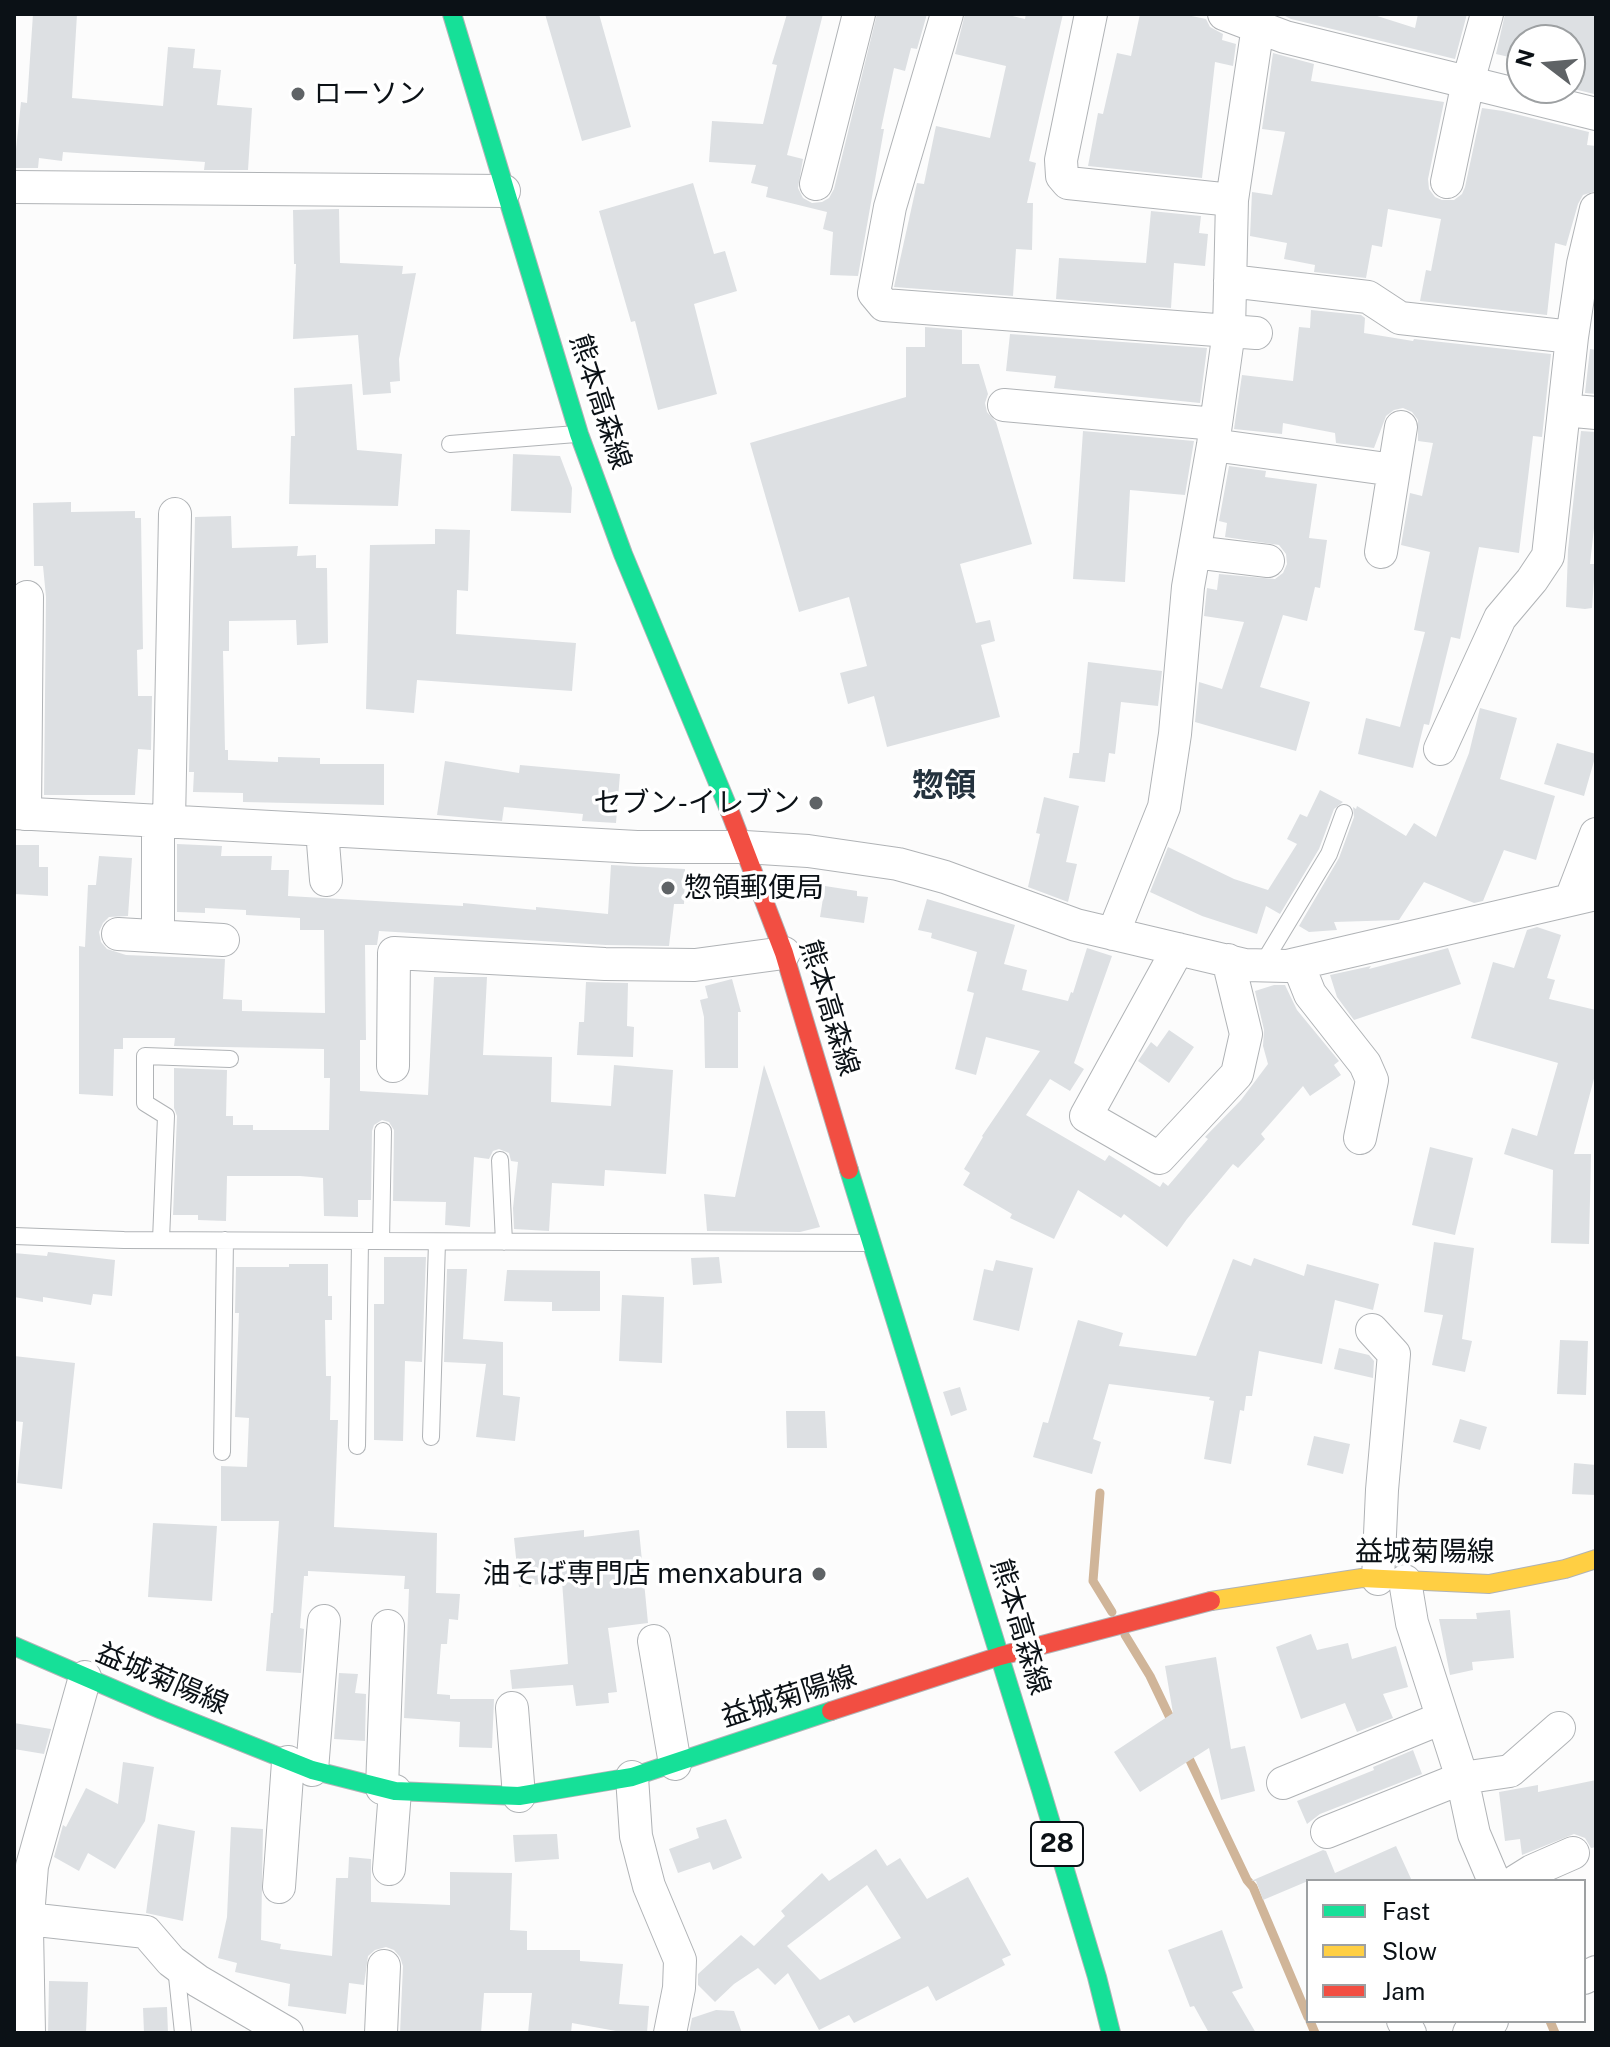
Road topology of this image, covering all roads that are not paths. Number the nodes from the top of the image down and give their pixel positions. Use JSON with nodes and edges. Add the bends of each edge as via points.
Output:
{"nodes":[{"id":1,"x":452,"y":14,"type":"edge"},
{"id":2,"x":859,"y":14,"type":"edge"},
{"id":3,"x":947,"y":14,"type":"edge"},
{"id":4,"x":1091,"y":14,"type":"edge"},
{"id":5,"x":1224,"y":14,"type":"edge"},
{"id":6,"x":1487,"y":14,"type":"edge"},
{"id":7,"x":1258,"y":26,"type":"junction"},
{"id":8,"x":1468,"y":82,"type":"junction"},
{"id":9,"x":1596,"y":114,"type":"edge"},
{"id":10,"x":1447,"y":182,"type":"dead end"},
{"id":11,"x":816,"y":184,"type":"dead end"},
{"id":12,"x":14,"y":187,"type":"edge"},
{"id":13,"x":504,"y":191,"type":"junction"},
{"id":14,"x":1232,"y":200,"type":"junction"},
{"id":15,"x":1596,"y":209,"type":"edge"},
{"id":16,"x":1230,"y":281,"type":"junction"},
{"id":17,"x":1242,"y":332,"type":"junction"},
{"id":18,"x":1572,"y":337,"type":"junction"},
{"id":19,"x":1004,"y":405,"type":"dead end"},
{"id":20,"x":1564,"y":410,"type":"junction"},
{"id":21,"x":1596,"y":413,"type":"edge"},
{"id":22,"x":1401,"y":427,"type":"dead end"},
{"id":23,"x":579,"y":434,"type":"junction"},
{"id":24,"x":1215,"y":434,"type":"junction"},
{"id":25,"x":450,"y":444,"type":"dead end"},
{"id":26,"x":1394,"y":470,"type":"junction"},
{"id":27,"x":175,"y":514,"type":"dead end"},
{"id":28,"x":1194,"y":552,"type":"junction"},
{"id":29,"x":1381,"y":552,"type":"dead end"},
{"id":30,"x":1268,"y":561,"type":"dead end"},
{"id":31,"x":27,"y":597,"type":"dead end"},
{"id":32,"x":1440,"y":749,"type":"dead end"},
{"id":33,"x":1344,"y":813,"type":"dead end"},
{"id":34,"x":20,"y":814,"type":"edge"},
{"id":35,"x":164,"y":821,"type":"junction"},
{"id":36,"x":322,"y":830,"type":"junction"},
{"id":37,"x":1596,"y":834,"type":"edge"},
{"id":38,"x":745,"y":847,"type":"junction"},
{"id":39,"x":326,"y":880,"type":"dead end"},
{"id":40,"x":1584,"y":896,"type":"edge"},
{"id":41,"x":118,"y":934,"type":"dead end"},
{"id":42,"x":1113,"y":934,"type":"junction"},
{"id":43,"x":158,"y":936,"type":"junction"},
{"id":44,"x":223,"y":940,"type":"dead end"},
{"id":45,"x":1178,"y":949,"type":"junction"},
{"id":46,"x":784,"y":953,"type":"junction"},
{"id":47,"x":1228,"y":960,"type":"junction"},
{"id":48,"x":1298,"y":964,"type":"junction"},
{"id":49,"x":1262,"y":965,"type":"junction"},
{"id":50,"x":230,"y":1059,"type":"dead end"},
{"id":51,"x":393,"y":1066,"type":"dead end"},
{"id":52,"x":383,"y":1131,"type":"dead end"},
{"id":53,"x":1360,"y":1138,"type":"dead end"},
{"id":54,"x":500,"y":1160,"type":"dead end"},
{"id":55,"x":14,"y":1236,"type":"edge"},
{"id":56,"x":161,"y":1240,"type":"junction"},
{"id":57,"x":225,"y":1240,"type":"junction"},
{"id":58,"x":360,"y":1241,"type":"junction"},
{"id":59,"x":381,"y":1241,"type":"junction"},
{"id":60,"x":437,"y":1242,"type":"junction"},
{"id":61,"x":504,"y":1242,"type":"junction"},
{"id":62,"x":871,"y":1243,"type":"junction"},
{"id":63,"x":1372,"y":1330,"type":"dead end"},
{"id":64,"x":431,"y":1437,"type":"dead end"},
{"id":65,"x":357,"y":1446,"type":"dead end"},
{"id":66,"x":222,"y":1452,"type":"dead end"},
{"id":67,"x":1596,"y":1559,"type":"edge"},
{"id":68,"x":1391,"y":1580,"type":"junction"},
{"id":69,"x":324,"y":1621,"type":"dead end"},
{"id":70,"x":388,"y":1626,"type":"dead end"},
{"id":71,"x":654,"y":1641,"type":"dead end"},
{"id":72,"x":14,"y":1646,"type":"edge"},
{"id":73,"x":1000,"y":1656,"type":"junction"},
{"id":74,"x":85,"y":1677,"type":"junction"},
{"id":75,"x":512,"y":1708,"type":"dead end"},
{"id":76,"x":1442,"y":1718,"type":"junction"},
{"id":77,"x":1559,"y":1728,"type":"dead end"},
{"id":78,"x":675,"y":1764,"type":"junction"},
{"id":79,"x":300,"y":1766,"type":"junction"},
{"id":80,"x":632,"y":1777,"type":"junction"},
{"id":81,"x":1462,"y":1778,"type":"junction"},
{"id":82,"x":1283,"y":1783,"type":"dead end"},
{"id":83,"x":389,"y":1790,"type":"junction"},
{"id":84,"x":519,"y":1796,"type":"junction"},
{"id":85,"x":1327,"y":1832,"type":"dead end"},
{"id":86,"x":1573,"y":1853,"type":"dead end"},
{"id":87,"x":23,"y":1864,"type":"edge"},
{"id":88,"x":389,"y":1869,"type":"dead end"},
{"id":89,"x":1493,"y":1879,"type":"edge"},
{"id":90,"x":1519,"y":1879,"type":"edge"},
{"id":91,"x":279,"y":1887,"type":"dead end"},
{"id":92,"x":28,"y":1919,"type":"junction"},
{"id":93,"x":176,"y":1965,"type":"junction"},
{"id":94,"x":384,"y":1966,"type":"dead end"},
{"id":95,"x":1488,"y":2023,"type":"edge"},
{"id":96,"x":29,"y":2033,"type":"edge"},
{"id":97,"x":183,"y":2033,"type":"edge"},
{"id":98,"x":287,"y":2033,"type":"edge"},
{"id":99,"x":381,"y":2033,"type":"edge"},
{"id":100,"x":670,"y":2033,"type":"edge"},
{"id":101,"x":1111,"y":2033,"type":"edge"},
{"id":102,"x":1469,"y":2033,"type":"edge"}],
"edges":[{"from":1,"to":13,"type":"main road","name":"熊本高森線","number":"28"},
{"from":2,"to":11,"type":"street"},
{"from":3,"to":17,"type":"street","via":[[890,207],[874,293],[884,305]]},
{"from":4,"to":14,"type":"street","via":[[1062,176],[1068,183]]},
{"from":5,"to":7,"type":"street"},
{"from":6,"to":8,"type":"street"},
{"from":7,"to":8,"type":"street"},
{"from":7,"to":14,"type":"street"},
{"from":8,"to":9,"type":"street"},
{"from":8,"to":10,"type":"street"},
{"from":12,"to":13,"type":"street"},
{"from":13,"to":23,"type":"main road","name":"熊本高森線","number":"28"},
{"from":14,"to":16,"type":"street"},
{"from":15,"to":18,"type":"street"},
{"from":16,"to":17,"type":"street"},
{"from":16,"to":18,"type":"street","via":[[1368,297],[1400,318]]},
{"from":17,"to":24,"type":"street"},
{"from":18,"to":20,"type":"street"},
{"from":19,"to":24,"type":"street"},
{"from":20,"to":21,"type":"street"},
{"from":20,"to":32,"type":"street","via":[[1548,556],[1500,618]]},
{"from":22,"to":26,"type":"street"},
{"from":23,"to":25,"type":"lane"},
{"from":23,"to":38,"type":"main road","name":"熊本高森線","number":"28"},
{"from":24,"to":26,"type":"street"},
{"from":24,"to":28,"type":"street"},
{"from":26,"to":29,"type":"street"},
{"from":27,"to":35,"type":"street"},
{"from":28,"to":30,"type":"street"},
{"from":28,"to":42,"type":"street","via":[[1164,807]]},
{"from":31,"to":34,"type":"street"},
{"from":33,"to":49,"type":"lane","via":[[1329,854]]},
{"from":34,"to":35,"type":"street"},
{"from":35,"to":36,"type":"street"},
{"from":35,"to":43,"type":"street"},
{"from":36,"to":38,"type":"street","via":[[637,847]]},
{"from":36,"to":39,"type":"street"},
{"from":37,"to":40,"type":"street"},
{"from":38,"to":42,"type":"street","via":[[898,864]]},
{"from":38,"to":46,"type":"main road","name":"熊本高森線","number":"28"},
{"from":40,"to":48,"type":"street"},
{"from":41,"to":43,"type":"street"},
{"from":42,"to":45,"type":"street"},
{"from":43,"to":44,"type":"street"},
{"from":45,"to":47,"type":"street"},
{"from":45,"to":47,"type":"street","via":[[1086,1116],[1159,1158],[1237,1074],[1246,1034]]},
{"from":46,"to":51,"type":"street","via":[[695,965],[394,953]]},
{"from":46,"to":62,"type":"main road","name":"熊本高森線","number":"28"},
{"from":47,"to":49,"type":"street"},
{"from":48,"to":49,"type":"street"},
{"from":48,"to":53,"type":"street","via":[[1310,994],[1372,1080]]},
{"from":50,"to":56,"type":"lane","via":[[145,1056],[145,1103],[166,1116]]},
{"from":52,"to":59,"type":"lane"},
{"from":54,"to":61,"type":"lane"},
{"from":55,"to":56,"type":"lane"},
{"from":56,"to":57,"type":"lane"},
{"from":57,"to":58,"type":"lane"},
{"from":57,"to":66,"type":"lane"},
{"from":58,"to":59,"type":"lane"},
{"from":58,"to":65,"type":"lane"},
{"from":59,"to":60,"type":"lane"},
{"from":60,"to":61,"type":"lane"},
{"from":60,"to":64,"type":"lane"},
{"from":61,"to":62,"type":"lane"},
{"from":62,"to":73,"type":"main road","name":"熊本高森線","number":"28"},
{"from":63,"to":68,"type":"street","via":[[1394,1354],[1382,1490]]},
{"from":67,"to":68,"type":"main road","name":"益城菊陽線","via":[[1489,1584]]},
{"from":68,"to":73,"type":"main road","name":"益城菊陽線","via":[[1362,1578],[1194,1604]]},
{"from":68,"to":76,"type":"street","via":[[1412,1623]]},
{"from":69,"to":79,"type":"street"},
{"from":70,"to":83,"type":"street"},
{"from":71,"to":78,"type":"street"},
{"from":72,"to":74,"type":"main road","name":"益城菊陽線"},
{"from":73,"to":78,"type":"main road","name":"益城菊陽線"},
{"from":73,"to":101,"type":"main road","name":"熊本高森線","number":"28"},
{"from":74,"to":79,"type":"main road","name":"益城菊陽線"},
{"from":74,"to":87,"type":"street"},
{"from":75,"to":84,"type":"street"},
{"from":76,"to":81,"type":"street"},
{"from":76,"to":82,"type":"street"},
{"from":77,"to":81,"type":"street","via":[[1510,1771]]},
{"from":78,"to":80,"type":"main road","name":"益城菊陽線"},
{"from":79,"to":83,"type":"main road","name":"益城菊陽線"},
{"from":79,"to":91,"type":"street"},
{"from":80,"to":84,"type":"main road","name":"益城菊陽線"},
{"from":80,"to":100,"type":"street","via":[[642,1861],[680,1960]]},
{"from":81,"to":85,"type":"street"},
{"from":81,"to":89,"type":"street","via":[[1474,1834]]},
{"from":83,"to":84,"type":"main road","name":"益城菊陽線"},
{"from":83,"to":88,"type":"street"},
{"from":86,"to":90,"type":"street"},
{"from":87,"to":92,"type":"street"},
{"from":92,"to":93,"type":"street","via":[[146,1932]]},
{"from":92,"to":96,"type":"street"},
{"from":93,"to":97,"type":"lane"},
{"from":93,"to":98,"type":"street"},
{"from":94,"to":99,"type":"street"},
{"from":95,"to":102,"type":"street"}]}
